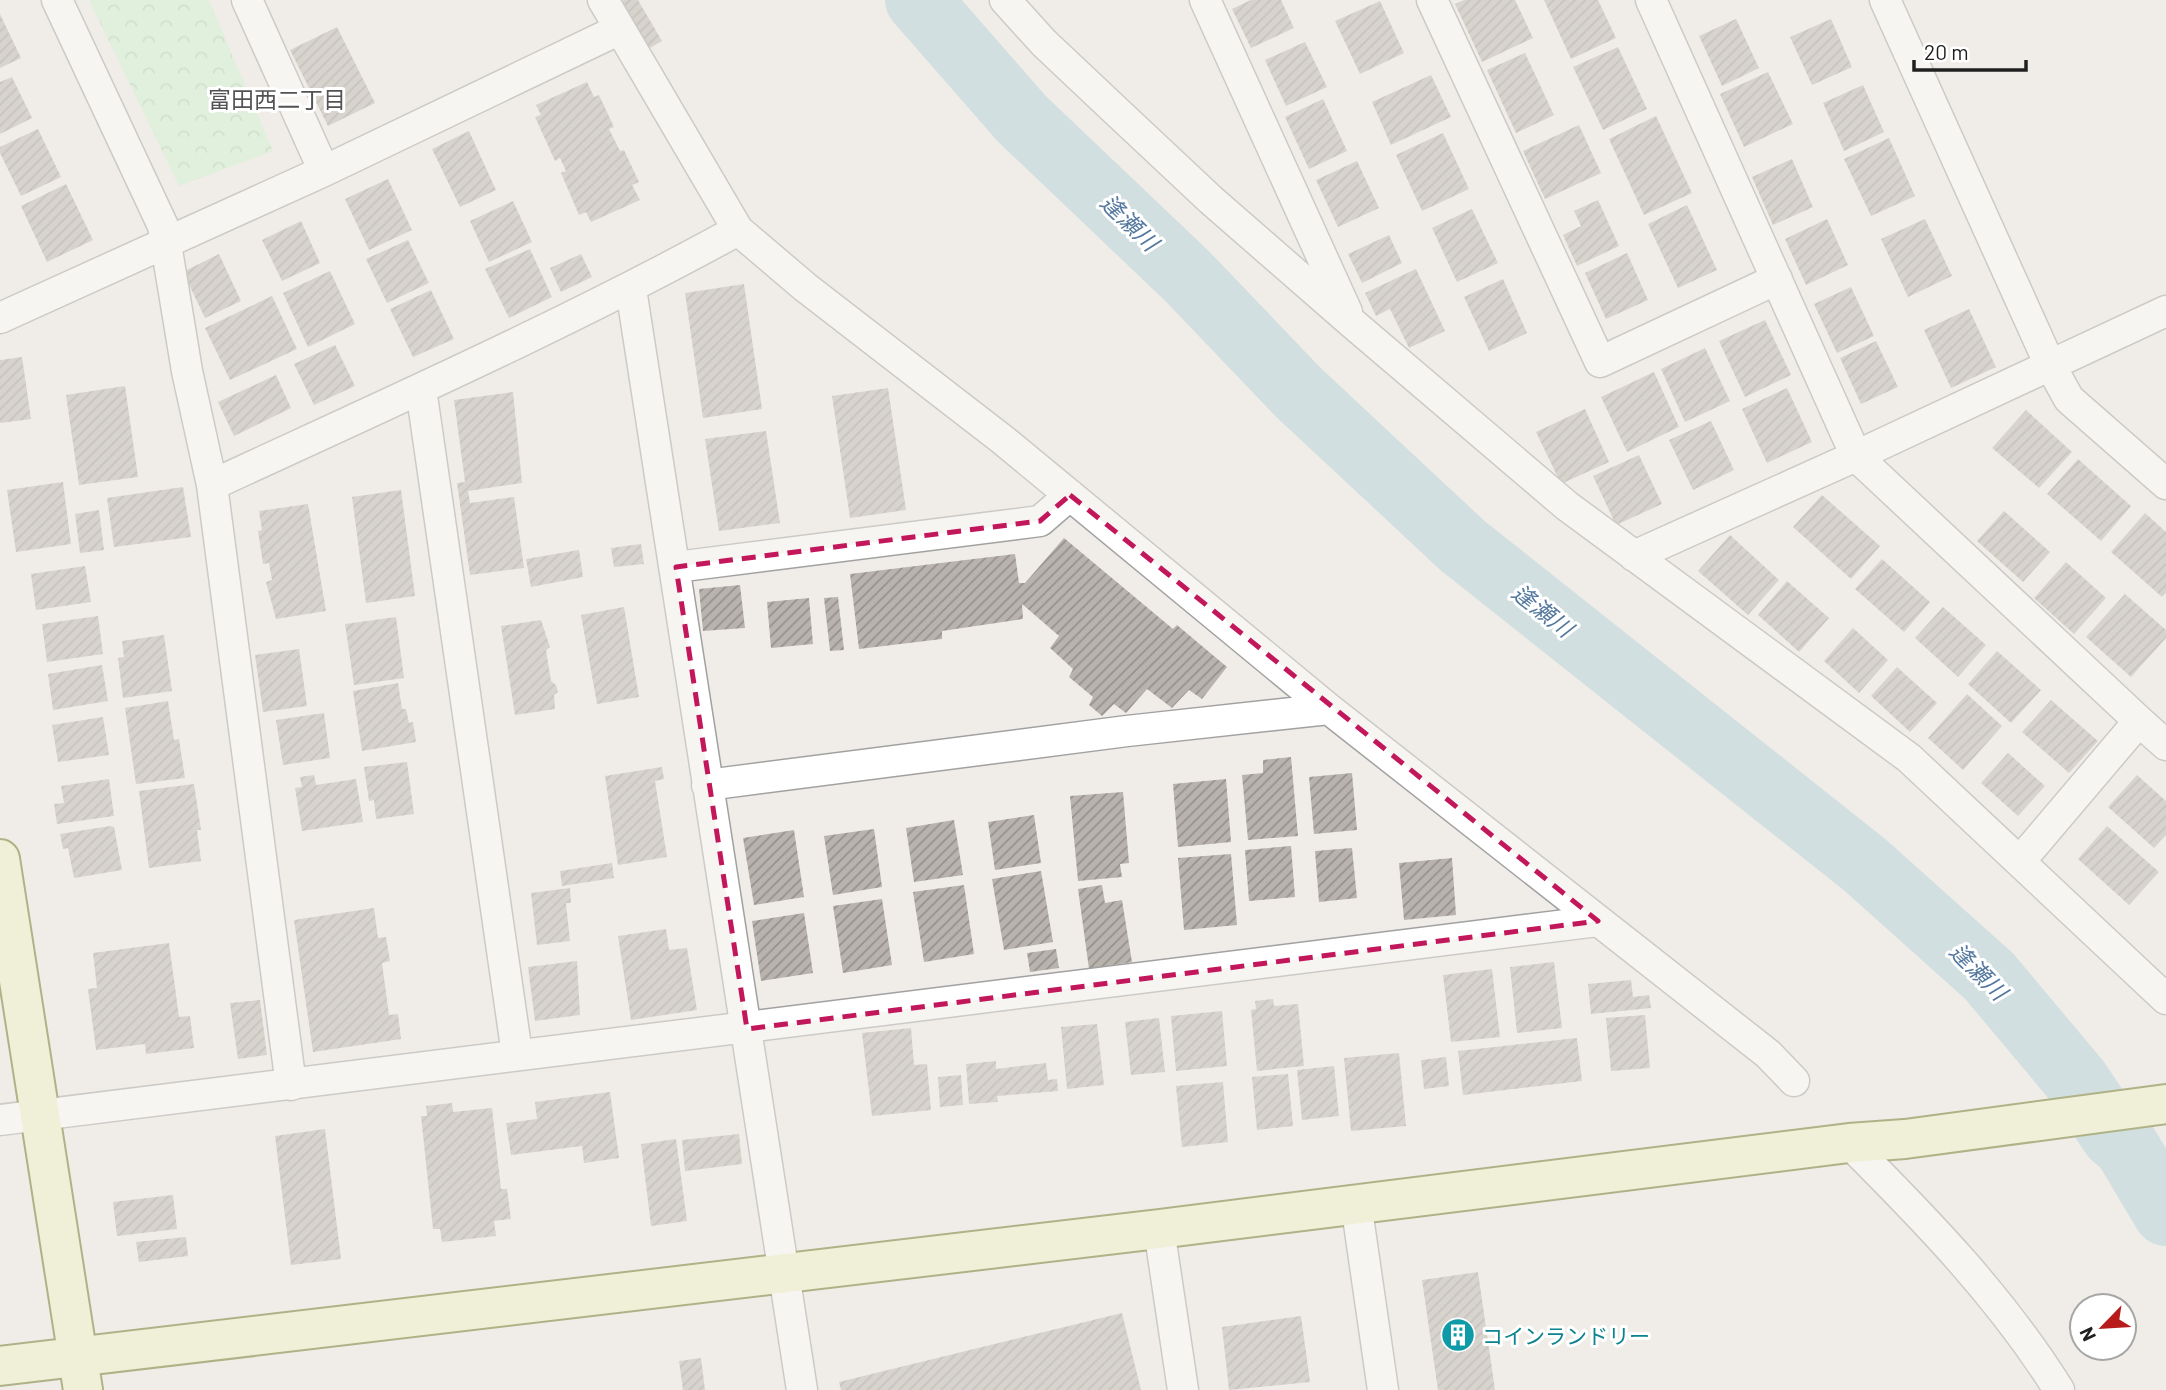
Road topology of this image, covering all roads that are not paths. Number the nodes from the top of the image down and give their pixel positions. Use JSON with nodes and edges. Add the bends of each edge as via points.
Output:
{"nodes":[{"id":1,"x":57,"y":0,"type":"edge"},
{"id":2,"x":247,"y":0,"type":"edge"},
{"id":3,"x":603,"y":0,"type":"edge"},
{"id":4,"x":1005,"y":0,"type":"edge"},
{"id":5,"x":1205,"y":0,"type":"edge"},
{"id":6,"x":1432,"y":0,"type":"edge"},
{"id":7,"x":1651,"y":0,"type":"edge"},
{"id":8,"x":1885,"y":0,"type":"edge"},
{"id":9,"x":620,"y":29,"type":"junction"},
{"id":10,"x":324,"y":171,"type":"junction"},
{"id":11,"x":738,"y":230,"type":"junction"},
{"id":12,"x":166,"y":243,"type":"junction"},
{"id":13,"x":1777,"y":279,"type":"junction"},
{"id":14,"x":631,"y":289,"type":"junction"},
{"id":15,"x":2166,"y":310,"type":"edge"},
{"id":16,"x":0,"y":317,"type":"edge"},
{"id":17,"x":1351,"y":322,"type":"junction"},
{"id":18,"x":2049,"y":363,"type":"junction"},
{"id":19,"x":421,"y":389,"type":"junction"},
{"id":20,"x":1856,"y":457,"type":"junction"},
{"id":21,"x":2166,"y":484,"type":"edge"},
{"id":22,"x":212,"y":485,"type":"junction"},
{"id":23,"x":1070,"y":495,"type":"junction"},
{"id":24,"x":1634,"y":556,"type":"junction"},
{"id":25,"x":676,"y":567,"type":"junction"},
{"id":26,"x":1329,"y":709,"type":"junction"},
{"id":27,"x":2139,"y":721,"type":"junction"},
{"id":28,"x":2166,"y":745,"type":"edge"},
{"id":29,"x":707,"y":785,"type":"junction"},
{"id":30,"x":0,"y":859,"type":"edge"},
{"id":31,"x":2021,"y":860,"type":"junction"},
{"id":32,"x":1598,"y":921,"type":"junction"},
{"id":33,"x":2166,"y":999,"type":"edge"},
{"id":34,"x":747,"y":1029,"type":"junction"},
{"id":35,"x":517,"y":1054,"type":"junction"},
{"id":36,"x":1794,"y":1081,"type":"dead end"},
{"id":37,"x":292,"y":1085,"type":"junction"},
{"id":38,"x":2166,"y":1104,"type":"edge"},
{"id":39,"x":38,"y":1116,"type":"junction"},
{"id":40,"x":0,"y":1120,"type":"edge"},
{"id":41,"x":1849,"y":1143,"type":"junction"},
{"id":42,"x":1356,"y":1203,"type":"junction"},
{"id":43,"x":1159,"y":1229,"type":"junction"},
{"id":44,"x":785,"y":1272,"type":"junction"},
{"id":45,"x":0,"y":1366,"type":"edge"},
{"id":46,"x":80,"y":1373,"type":"edge"},
{"id":47,"x":802,"y":1390,"type":"edge"},
{"id":48,"x":1183,"y":1390,"type":"edge"},
{"id":49,"x":1383,"y":1390,"type":"edge"},
{"id":50,"x":2059,"y":1390,"type":"edge"}],
"edges":[{"from":1,"to":12,"type":"street","via":[[163,226]]},
{"from":2,"to":10,"type":"street"},
{"from":3,"to":9,"type":"street"},
{"from":4,"to":17,"type":"street","via":[[1143,137]]},
{"from":5,"to":17,"type":"street"},
{"from":6,"to":13,"type":"street","via":[[1600,362]]},
{"from":7,"to":13,"type":"street"},
{"from":8,"to":18,"type":"street"},
{"from":9,"to":10,"type":"street"},
{"from":9,"to":11,"type":"street"},
{"from":10,"to":12,"type":"street"},
{"from":11,"to":14,"type":"street"},
{"from":11,"to":23,"type":"street"},
{"from":12,"to":16,"type":"street"},
{"from":12,"to":22,"type":"street"},
{"from":13,"to":20,"type":"street"},
{"from":14,"to":19,"type":"street"},
{"from":14,"to":25,"type":"street"},
{"from":15,"to":18,"type":"street"},
{"from":17,"to":24,"type":"street","via":[[1567,506]]},
{"from":18,"to":20,"type":"street"},
{"from":18,"to":21,"type":"street","via":[[2069,400]]},
{"from":19,"to":22,"type":"street"},
{"from":19,"to":35,"type":"street"},
{"from":20,"to":24,"type":"street"},
{"from":20,"to":27,"type":"street"},
{"from":22,"to":37,"type":"street"},
{"from":23,"to":25,"type":"street","via":[[1040,521]]},
{"from":23,"to":26,"type":"street"},
{"from":24,"to":31,"type":"street","via":[[1909,758]]},
{"from":25,"to":29,"type":"street"},
{"from":26,"to":29,"type":"street"},
{"from":26,"to":32,"type":"street"},
{"from":27,"to":28,"type":"street"},
{"from":27,"to":31,"type":"street"},
{"from":29,"to":34,"type":"street"},
{"from":30,"to":39,"type":"street"},
{"from":31,"to":33,"type":"street"},
{"from":32,"to":34,"type":"street"},
{"from":32,"to":36,"type":"street","via":[[1768,1054]]},
{"from":34,"to":35,"type":"street"},
{"from":34,"to":44,"type":"street"},
{"from":35,"to":37,"type":"street"},
{"from":37,"to":39,"type":"street"},
{"from":38,"to":41,"type":"street"},
{"from":39,"to":40,"type":"street"},
{"from":39,"to":46,"type":"street"},
{"from":41,"to":42,"type":"street"},
{"from":41,"to":50,"type":"street","via":[[1949,1244],[2030,1344]]},
{"from":42,"to":43,"type":"street"},
{"from":42,"to":49,"type":"street"},
{"from":43,"to":44,"type":"street"},
{"from":43,"to":48,"type":"street"},
{"from":44,"to":46,"type":"street"},
{"from":44,"to":47,"type":"street"},
{"from":45,"to":46,"type":"street"}]}
